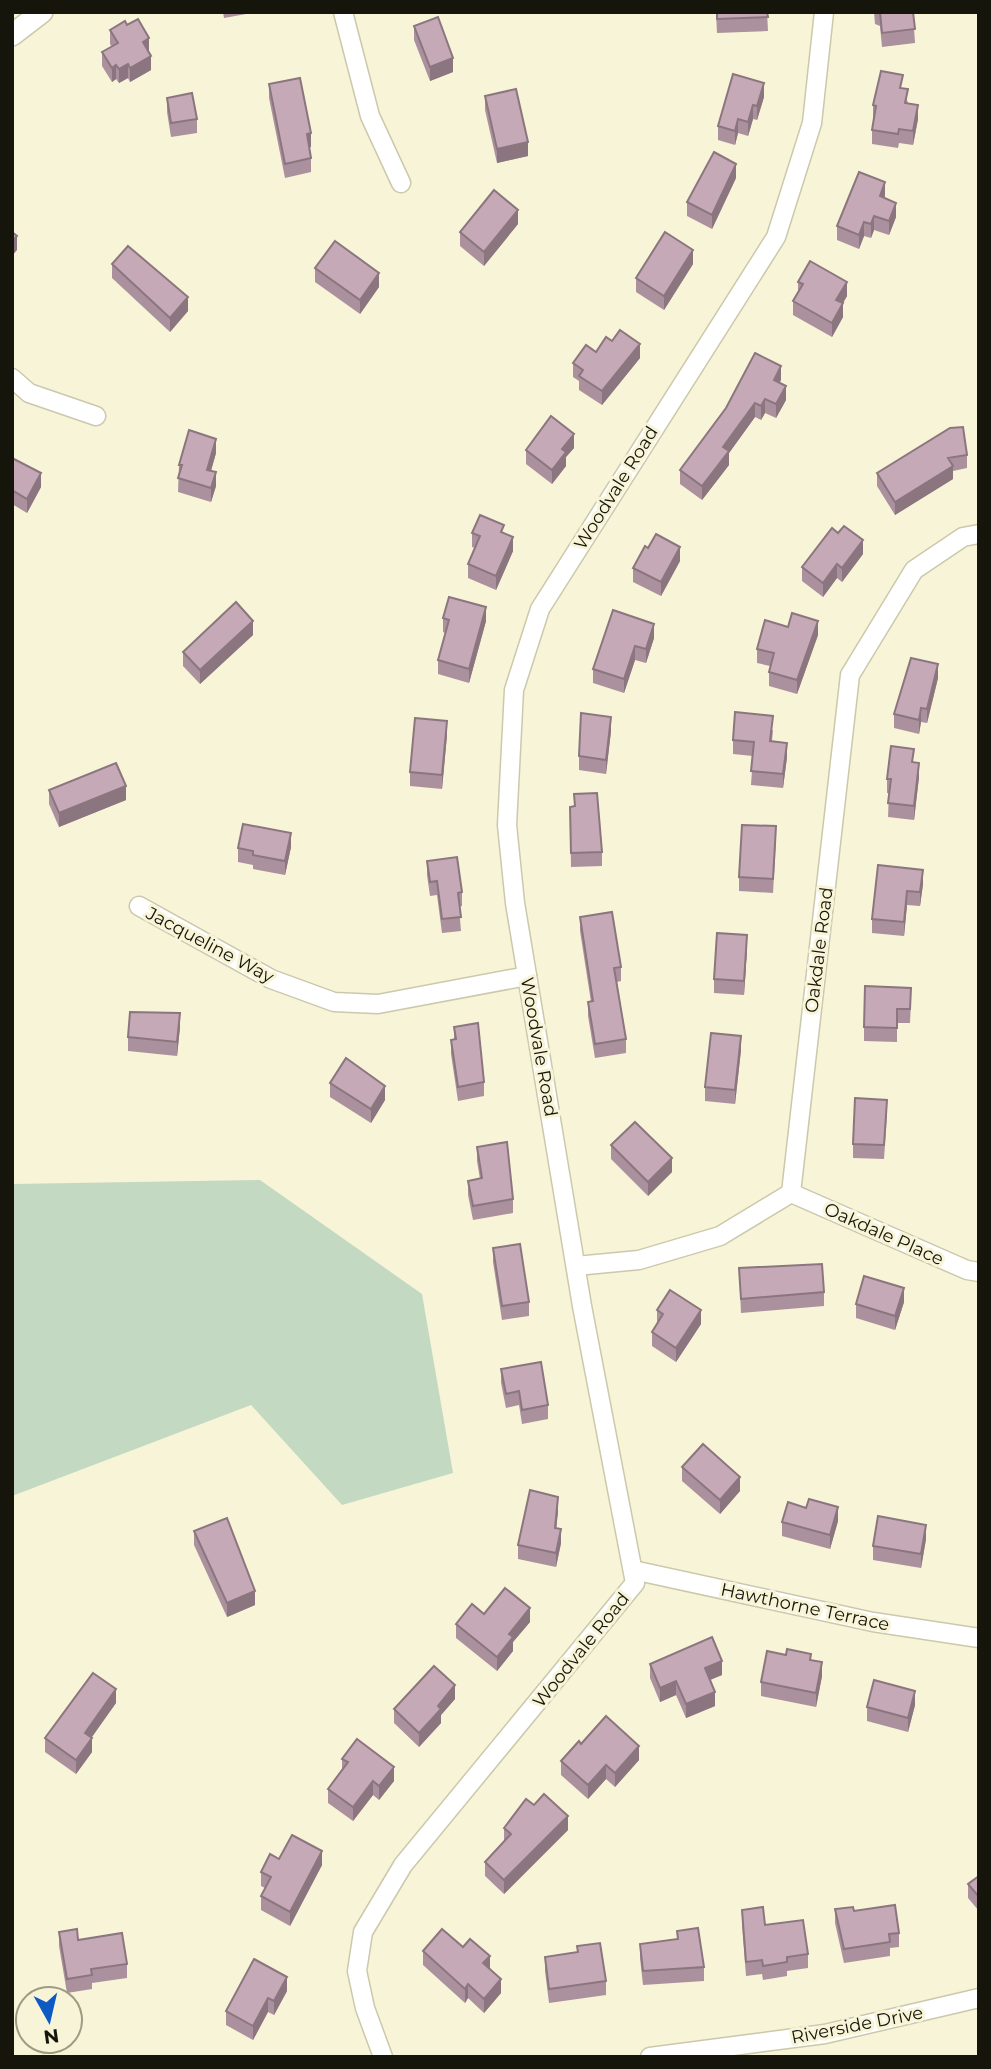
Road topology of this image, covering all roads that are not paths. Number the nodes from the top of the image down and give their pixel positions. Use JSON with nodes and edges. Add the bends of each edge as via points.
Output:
{"nodes":[{"id":1,"x":42,"y":12,"type":"edge"},
{"id":2,"x":343,"y":12,"type":"edge"},
{"id":3,"x":824,"y":12,"type":"edge"},
{"id":4,"x":12,"y":35,"type":"edge"},
{"id":5,"x":401,"y":183,"type":"dead end"},
{"id":6,"x":12,"y":378,"type":"edge"},
{"id":7,"x":96,"y":416,"type":"dead end"},
{"id":8,"x":979,"y":534,"type":"edge"},
{"id":9,"x":139,"y":906,"type":"dead end"},
{"id":10,"x":527,"y":976,"type":"junction"},
{"id":11,"x":791,"y":1193,"type":"junction"},
{"id":12,"x":576,"y":1266,"type":"junction"},
{"id":13,"x":979,"y":1272,"type":"edge"},
{"id":14,"x":632,"y":1570,"type":"junction"},
{"id":15,"x":979,"y":1638,"type":"edge"},
{"id":16,"x":979,"y":1998,"type":"edge"},
{"id":17,"x":383,"y":2057,"type":"edge"},
{"id":18,"x":650,"y":2057,"type":"edge"}],
"edges":[{"from":1,"to":4,"type":"street"},
{"from":2,"to":5,"type":"street","via":[[370,116]]},
{"from":3,"to":10,"type":"street","name":"Woodvale Road","via":[[812,123],[776,237],[540,609],[514,690],[507,825]]},
{"from":6,"to":7,"type":"street","via":[[30,393]]},
{"from":8,"to":11,"type":"street","name":"Oakdale Road","via":[[963,537],[914,570],[850,674]]},
{"from":9,"to":10,"type":"street","name":"Jacqueline Way","via":[[271,979],[334,1002],[379,1004]]},
{"from":10,"to":12,"type":"street","name":"Woodvale Road"},
{"from":11,"to":12,"type":"street","via":[[720,1236],[639,1260]]},
{"from":11,"to":13,"type":"street","name":"Oakdale Place"},
{"from":12,"to":14,"type":"street","name":"Woodvale Road"},
{"from":14,"to":15,"type":"street","name":"Hawthorne Terrace","via":[[873,1622]]},
{"from":14,"to":17,"type":"street","name":"Woodvale Road","via":[[635,1583],[403,1865],[363,1932],[357,1972]]},
{"from":16,"to":18,"type":"street","name":"Riverside Drive","via":[[825,2034]]}]}
